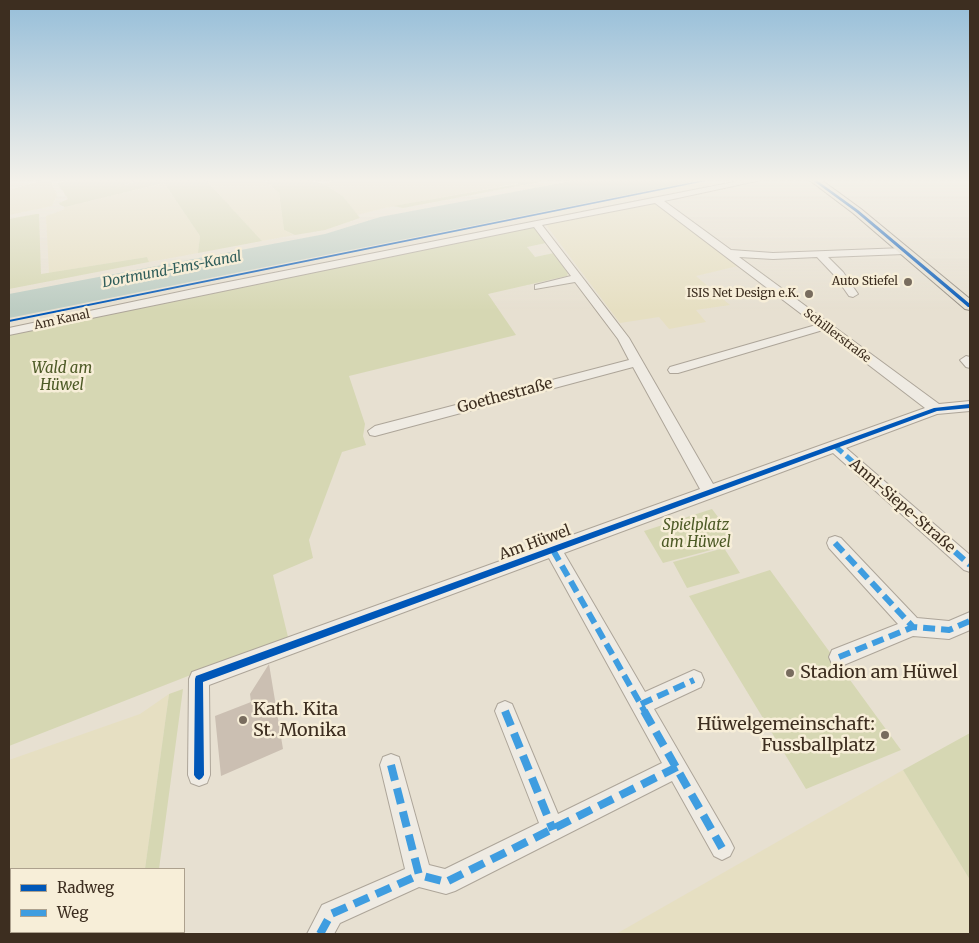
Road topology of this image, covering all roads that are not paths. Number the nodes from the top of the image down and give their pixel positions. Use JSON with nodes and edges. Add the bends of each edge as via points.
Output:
{"nodes":[{"id":1,"x":541,"y":223,"type":"edge"},
{"id":2,"x":687,"y":223,"type":"edge"},
{"id":3,"x":871,"y":223,"type":"edge"},
{"id":4,"x":536,"y":224,"type":"junction"},
{"id":5,"x":904,"y":251,"type":"junction"},
{"id":6,"x":727,"y":253,"type":"junction"},
{"id":7,"x":820,"y":255,"type":"junction"},
{"id":8,"x":576,"y":278,"type":"junction"},
{"id":9,"x":538,"y":287,"type":"dead end"},
{"id":10,"x":853,"y":294,"type":"dead end"},
{"id":11,"x":970,"y":306,"type":"edge"},
{"id":12,"x":824,"y":326,"type":"junction"},
{"id":13,"x":9,"y":331,"type":"edge"},
{"id":14,"x":636,"y":362,"type":"junction"},
{"id":15,"x":674,"y":370,"type":"dead end"},
{"id":16,"x":970,"y":406,"type":"edge"},
{"id":17,"x":936,"y":409,"type":"junction"},
{"id":18,"x":375,"y":432,"type":"dead end"},
{"id":19,"x":835,"y":446,"type":"junction"},
{"id":20,"x":710,"y":493,"type":"junction"},
{"id":21,"x":835,"y":543,"type":"dead end"},
{"id":22,"x":553,"y":550,"type":"junction"},
{"id":23,"x":970,"y":565,"type":"edge"},
{"id":24,"x":970,"y":621,"type":"edge"},
{"id":25,"x":913,"y":627,"type":"junction"},
{"id":26,"x":839,"y":657,"type":"dead end"},
{"id":27,"x":694,"y":680,"type":"dead end"},
{"id":28,"x":641,"y":704,"type":"junction"},
{"id":29,"x":505,"y":711,"type":"dead end"},
{"id":30,"x":391,"y":765,"type":"dead end"},
{"id":31,"x":677,"y":767,"type":"junction"},
{"id":32,"x":199,"y":775,"type":"dead end"},
{"id":33,"x":553,"y":830,"type":"junction"},
{"id":34,"x":722,"y":848,"type":"dead end"},
{"id":35,"x":419,"y":875,"type":"junction"},
{"id":36,"x":320,"y":934,"type":"edge"}],
"edges":[{"from":1,"to":4,"type":"street","name":"Am Kanal"},
{"from":2,"to":6,"type":"street"},
{"from":3,"to":5,"type":"main road"},
{"from":4,"to":8,"type":"street"},
{"from":4,"to":13,"type":"street","name":"Am Kanal"},
{"from":5,"to":7,"type":"street"},
{"from":5,"to":11,"type":"main road"},
{"from":6,"to":7,"type":"street"},
{"from":6,"to":12,"type":"street","name":"Schillerstraße"},
{"from":7,"to":10,"type":"street"},
{"from":8,"to":9,"type":"street"},
{"from":8,"to":14,"type":"street","via":[[622,338]]},
{"from":12,"to":15,"type":"street"},
{"from":12,"to":17,"type":"street","name":"Schillerstraße"},
{"from":14,"to":18,"type":"street","name":"Goethestraße"},
{"from":14,"to":20,"type":"street"},
{"from":16,"to":17,"type":"street","name":"Am Hüwel"},
{"from":17,"to":19,"type":"street","name":"Am Hüwel"},
{"from":19,"to":20,"type":"street","name":"Am Hüwel"},
{"from":19,"to":23,"type":"street","name":"Anni-Siepe-Straße"},
{"from":20,"to":22,"type":"street","name":"Am Hüwel"},
{"from":21,"to":25,"type":"street"},
{"from":22,"to":28,"type":"street"},
{"from":22,"to":32,"type":"street","name":"Am Hüwel","via":[[199,679]]},
{"from":24,"to":25,"type":"street","via":[[949,630]]},
{"from":25,"to":26,"type":"street"},
{"from":27,"to":28,"type":"street"},
{"from":28,"to":31,"type":"street"},
{"from":29,"to":33,"type":"street"},
{"from":30,"to":35,"type":"street"},
{"from":31,"to":33,"type":"street"},
{"from":31,"to":34,"type":"street"},
{"from":33,"to":35,"type":"street","via":[[446,882]]},
{"from":35,"to":36,"type":"street","via":[[331,914]]}]}
